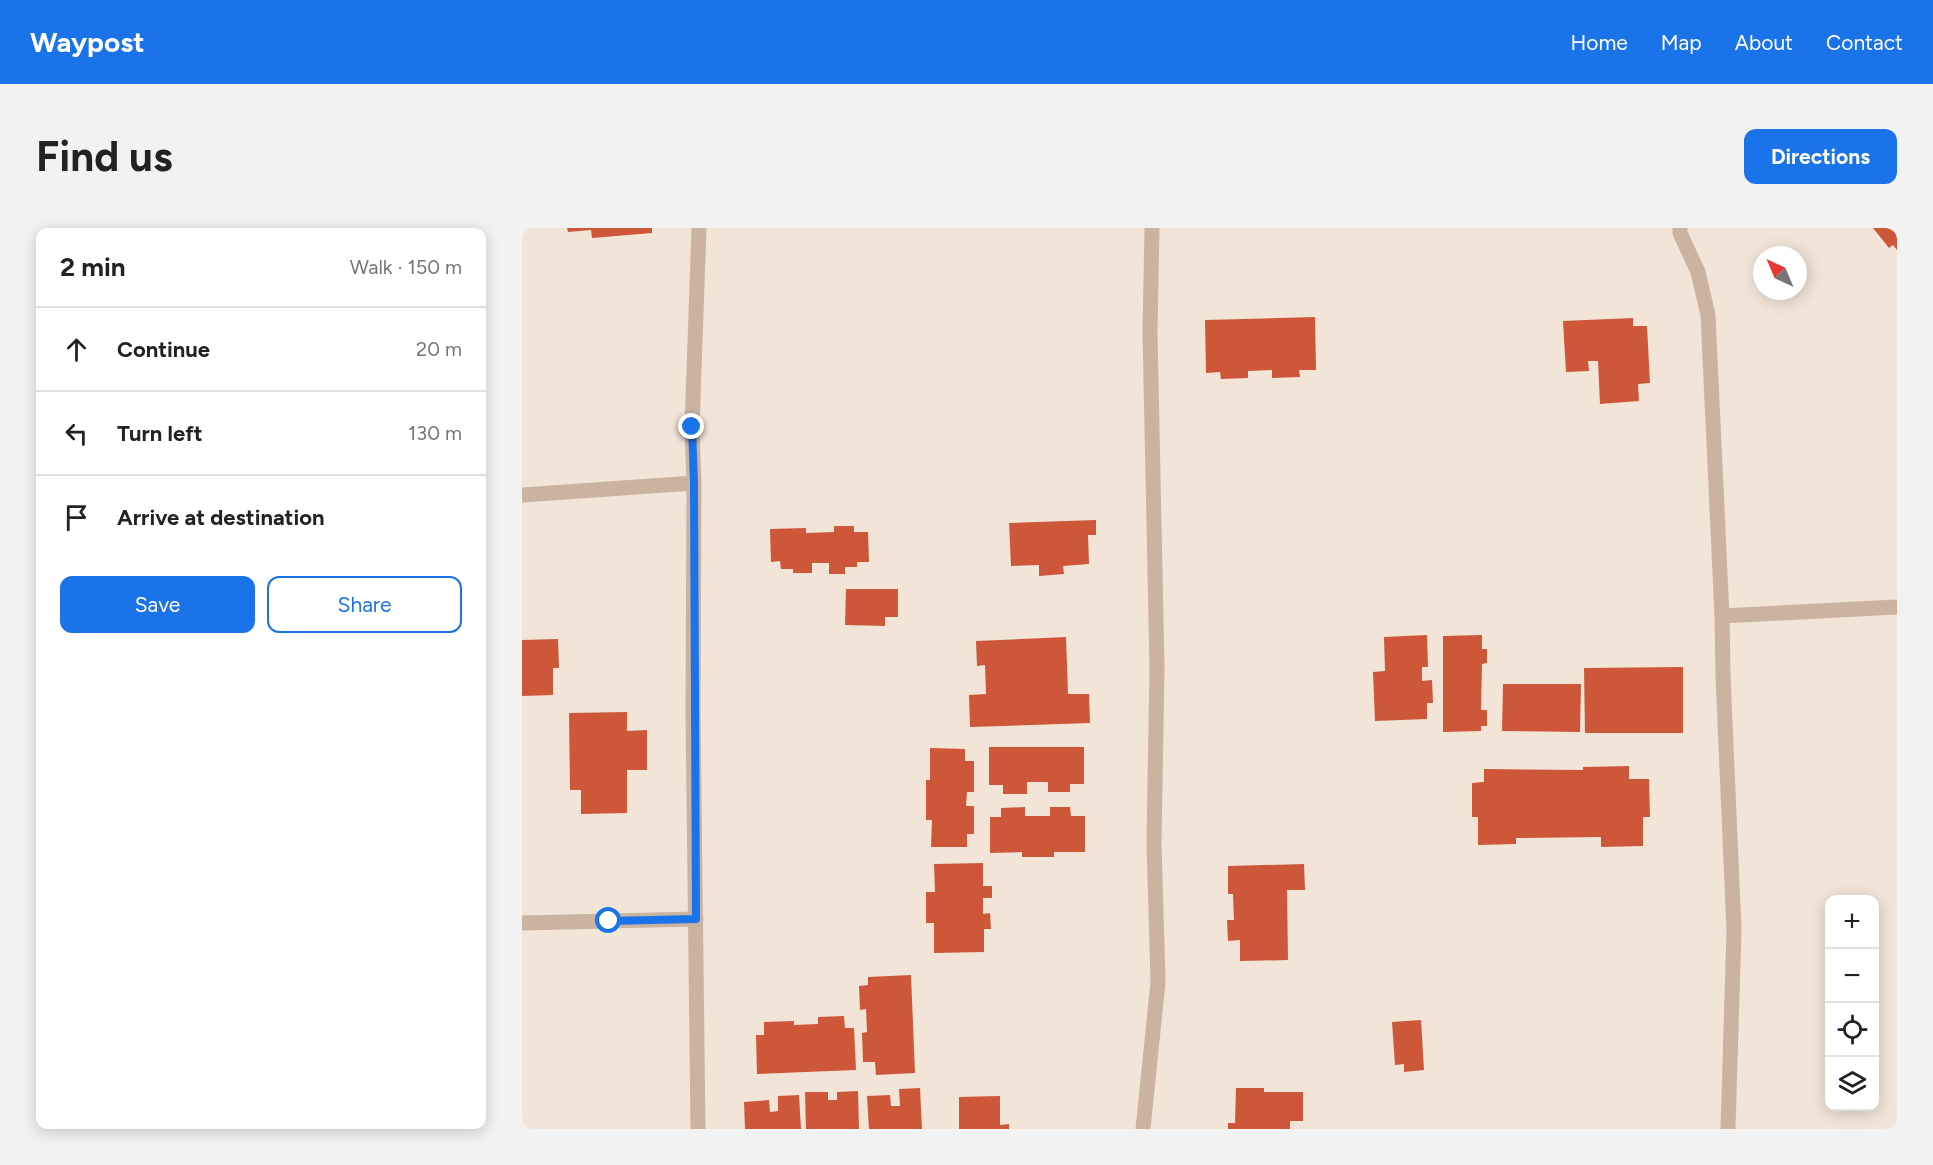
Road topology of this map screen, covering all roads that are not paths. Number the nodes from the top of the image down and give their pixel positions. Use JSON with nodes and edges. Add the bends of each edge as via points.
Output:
{"nodes":[{"id":1,"x":699,"y":228,"type":"edge"},
{"id":2,"x":1152,"y":228,"type":"edge"},
{"id":3,"x":1680,"y":228,"type":"edge"},
{"id":4,"x":694,"y":483,"type":"junction"},
{"id":5,"x":522,"y":495,"type":"edge"},
{"id":6,"x":1897,"y":608,"type":"edge"},
{"id":7,"x":1722,"y":616,"type":"junction"},
{"id":8,"x":696,"y":919,"type":"junction"},
{"id":9,"x":522,"y":923,"type":"edge"},
{"id":10,"x":698,"y":1129,"type":"edge"},
{"id":11,"x":1143,"y":1129,"type":"edge"},
{"id":12,"x":1728,"y":1129,"type":"edge"}],
"edges":[{"from":1,"to":4,"type":"street","via":[[692,427]]},
{"from":2,"to":11,"type":"street","via":[[1158,982]]},
{"from":3,"to":7,"type":"street","via":[[1698,272],[1708,315]]},
{"from":4,"to":5,"type":"street"},
{"from":4,"to":8,"type":"street"},
{"from":6,"to":7,"type":"street"},
{"from":7,"to":12,"type":"street","via":[[1734,930]]},
{"from":8,"to":9,"type":"street"},
{"from":8,"to":10,"type":"street"}]}
